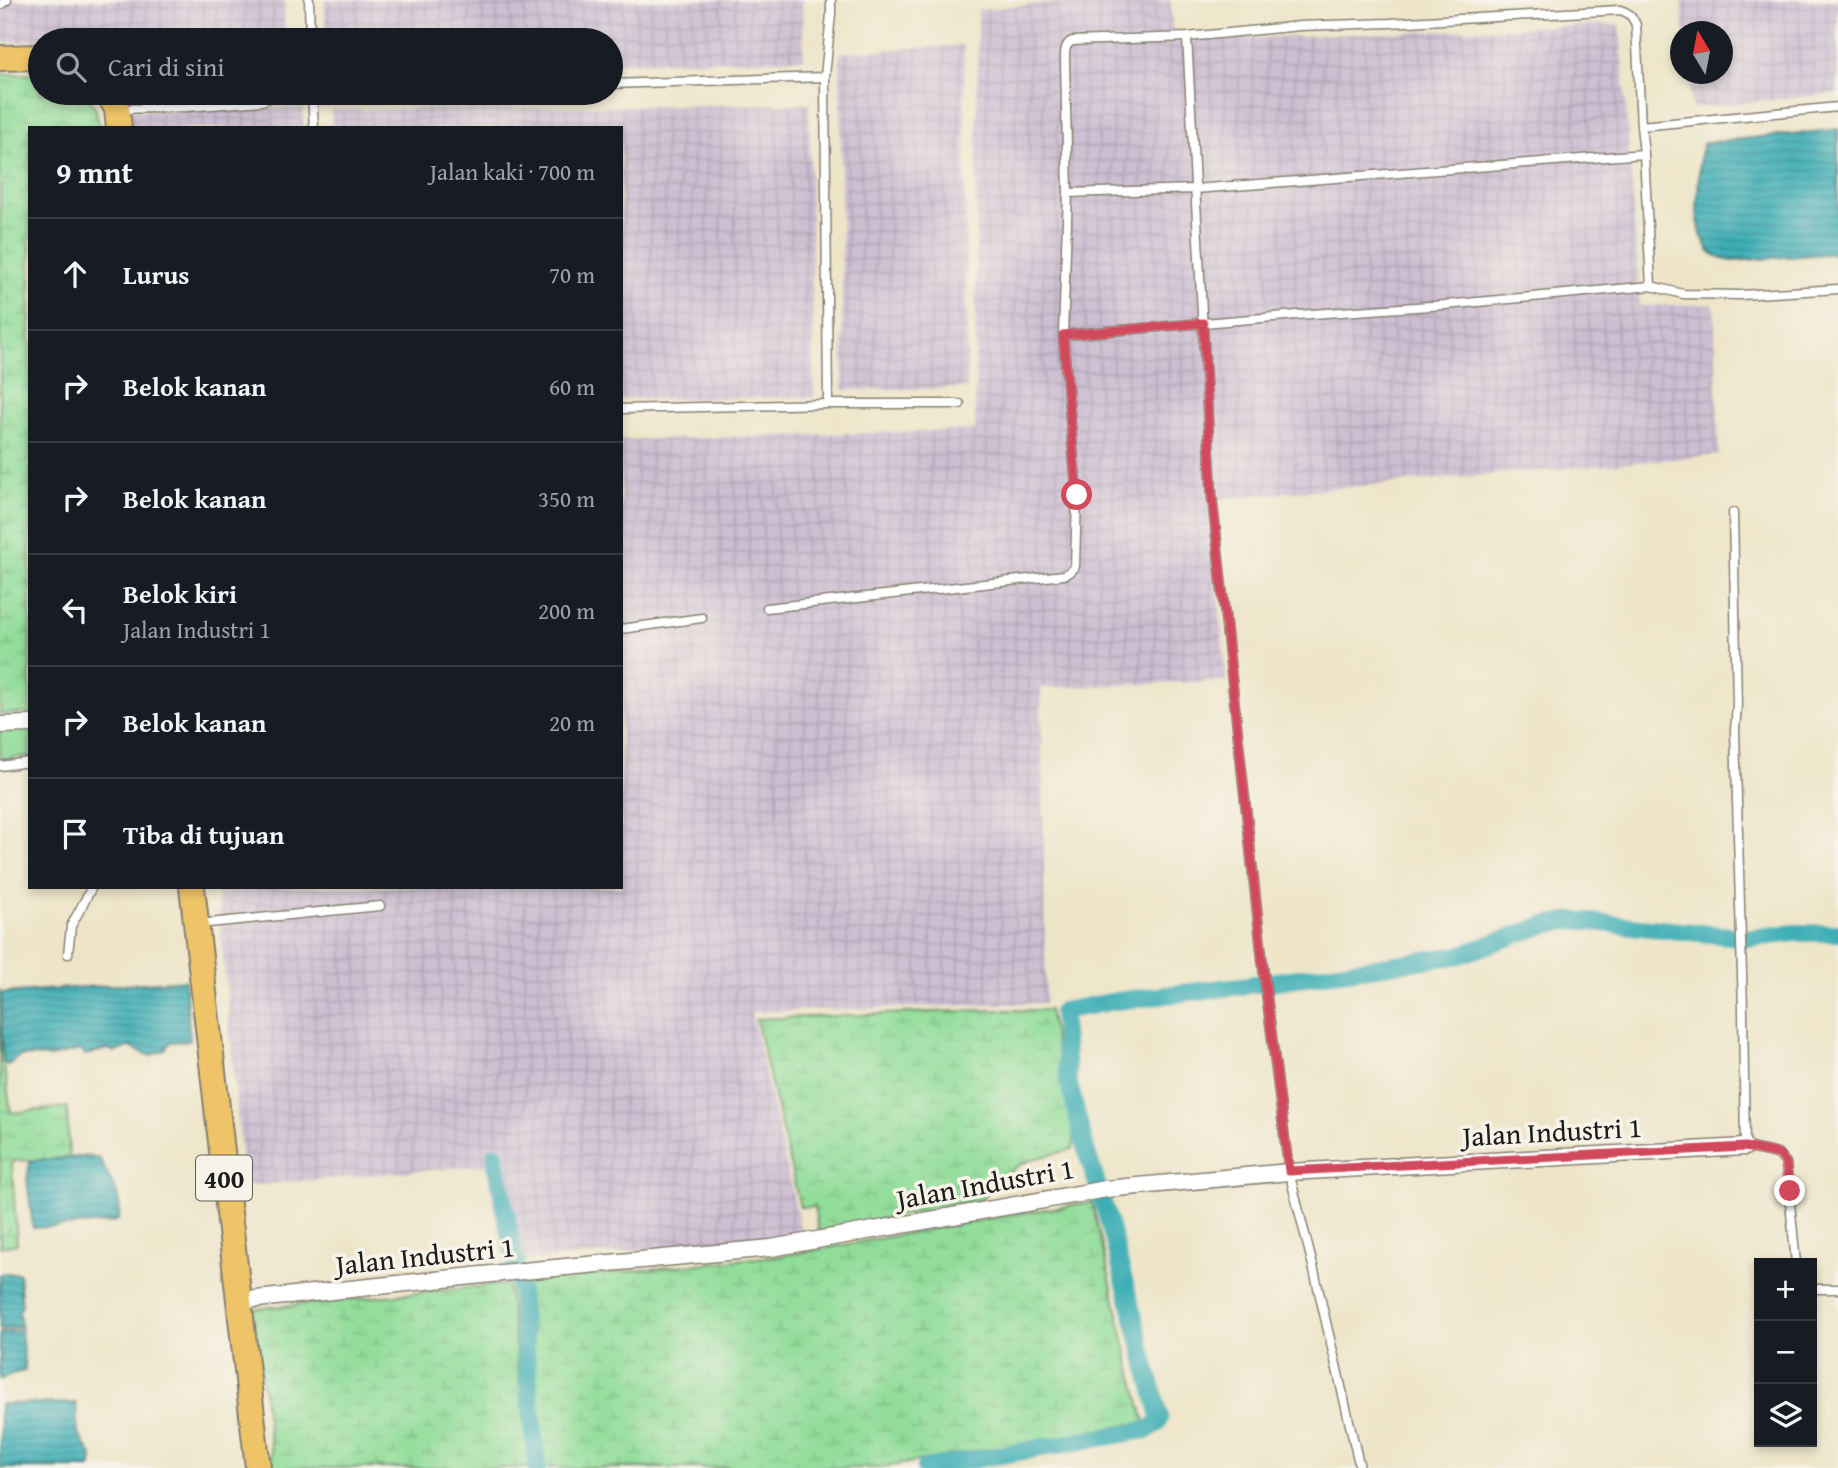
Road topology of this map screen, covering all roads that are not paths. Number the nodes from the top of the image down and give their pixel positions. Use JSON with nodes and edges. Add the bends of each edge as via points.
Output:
{"nodes":[{"id":1,"x":7,"y":0,"type":"edge"},
{"id":2,"x":309,"y":0,"type":"edge"},
{"id":3,"x":831,"y":0,"type":"edge"},
{"id":4,"x":0,"y":5,"type":"edge"},
{"id":5,"x":310,"y":28,"type":"edge"},
{"id":6,"x":1187,"y":37,"type":"junction"},
{"id":7,"x":28,"y":57,"type":"edge"},
{"id":8,"x":0,"y":58,"type":"edge"},
{"id":9,"x":825,"y":77,"type":"junction"},
{"id":10,"x":623,"y":84,"type":"edge"},
{"id":11,"x":216,"y":105,"type":"edge"},
{"id":12,"x":313,"y":105,"type":"edge"},
{"id":13,"x":1838,"y":107,"type":"edge"},
{"id":14,"x":115,"y":110,"type":"edge"},
{"id":15,"x":314,"y":126,"type":"edge"},
{"id":16,"x":1641,"y":126,"type":"junction"},
{"id":17,"x":1644,"y":154,"type":"junction"},
{"id":18,"x":1195,"y":189,"type":"junction"},
{"id":19,"x":1068,"y":193,"type":"junction"},
{"id":20,"x":1651,"y":286,"type":"junction"},
{"id":21,"x":1838,"y":289,"type":"edge"},
{"id":22,"x":1203,"y":323,"type":"junction"},
{"id":23,"x":1063,"y":335,"type":"junction"},
{"id":24,"x":828,"y":404,"type":"junction"},
{"id":25,"x":960,"y":404,"type":"dead end"},
{"id":26,"x":623,"y":409,"type":"edge"},
{"id":27,"x":1733,"y":513,"type":"dead end"},
{"id":28,"x":767,"y":608,"type":"dead end"},
{"id":29,"x":702,"y":618,"type":"dead end"},
{"id":30,"x":623,"y":629,"type":"edge"},
{"id":31,"x":28,"y":724,"type":"edge"},
{"id":32,"x":0,"y":725,"type":"edge"},
{"id":33,"x":28,"y":762,"type":"edge"},
{"id":34,"x":0,"y":766,"type":"edge"},
{"id":35,"x":91,"y":889,"type":"edge"},
{"id":36,"x":192,"y":889,"type":"edge"},
{"id":37,"x":380,"y":906,"type":"dead end"},
{"id":38,"x":196,"y":925,"type":"junction"},
{"id":39,"x":68,"y":954,"type":"dead end"},
{"id":40,"x":1745,"y":1147,"type":"junction"},
{"id":41,"x":1289,"y":1171,"type":"junction"},
{"id":42,"x":1796,"y":1258,"type":"edge"},
{"id":43,"x":1817,"y":1289,"type":"edge"},
{"id":44,"x":1838,"y":1289,"type":"edge"},
{"id":45,"x":238,"y":1301,"type":"junction"},
{"id":46,"x":258,"y":1468,"type":"edge"},
{"id":47,"x":1360,"y":1468,"type":"edge"}],
"edges":[{"from":1,"to":4,"type":"lane"},
{"from":2,"to":5,"type":"lane"},
{"from":3,"to":9,"type":"lane"},
{"from":6,"to":16,"type":"lane","via":[[1300,26],[1620,10],[1629,13],[1636,25]]},
{"from":6,"to":18,"type":"lane"},
{"from":6,"to":19,"type":"lane","via":[[1068,43]]},
{"from":7,"to":8,"type":"main road"},
{"from":9,"to":10,"type":"lane"},
{"from":9,"to":24,"type":"lane"},
{"from":11,"to":14,"type":"lane"},
{"from":12,"to":15,"type":"lane"},
{"from":13,"to":16,"type":"lane"},
{"from":16,"to":17,"type":"lane"},
{"from":17,"to":18,"type":"lane"},
{"from":17,"to":20,"type":"lane"},
{"from":18,"to":19,"type":"lane"},
{"from":18,"to":22,"type":"lane"},
{"from":19,"to":23,"type":"lane"},
{"from":20,"to":21,"type":"lane","via":[[1683,294],[1741,295]]},
{"from":20,"to":22,"type":"lane"},
{"from":22,"to":23,"type":"lane"},
{"from":22,"to":41,"type":"lane","via":[[1212,496]]},
{"from":23,"to":28,"type":"lane","via":[[1077,495],[1075,567],[1070,572]]},
{"from":24,"to":25,"type":"lane"},
{"from":24,"to":26,"type":"lane"},
{"from":27,"to":40,"type":"lane"},
{"from":29,"to":30,"type":"lane"},
{"from":31,"to":32,"type":"street"},
{"from":33,"to":34,"type":"lane"},
{"from":35,"to":39,"type":"lane","via":[[71,926]]},
{"from":36,"to":38,"type":"main road","number":"400"},
{"from":37,"to":38,"type":"lane"},
{"from":38,"to":45,"type":"main road","number":"400"},
{"from":40,"to":41,"type":"street","name":"Jalan Industri 1"},
{"from":40,"to":42,"type":"lane","via":[[1779,1154],[1786,1163]]},
{"from":41,"to":45,"type":"street","name":"Jalan Industri 1","via":[[1100,1190],[771,1248]]},
{"from":41,"to":47,"type":"lane"},
{"from":43,"to":44,"type":"lane"},
{"from":45,"to":46,"type":"main road","number":"400"}]}
